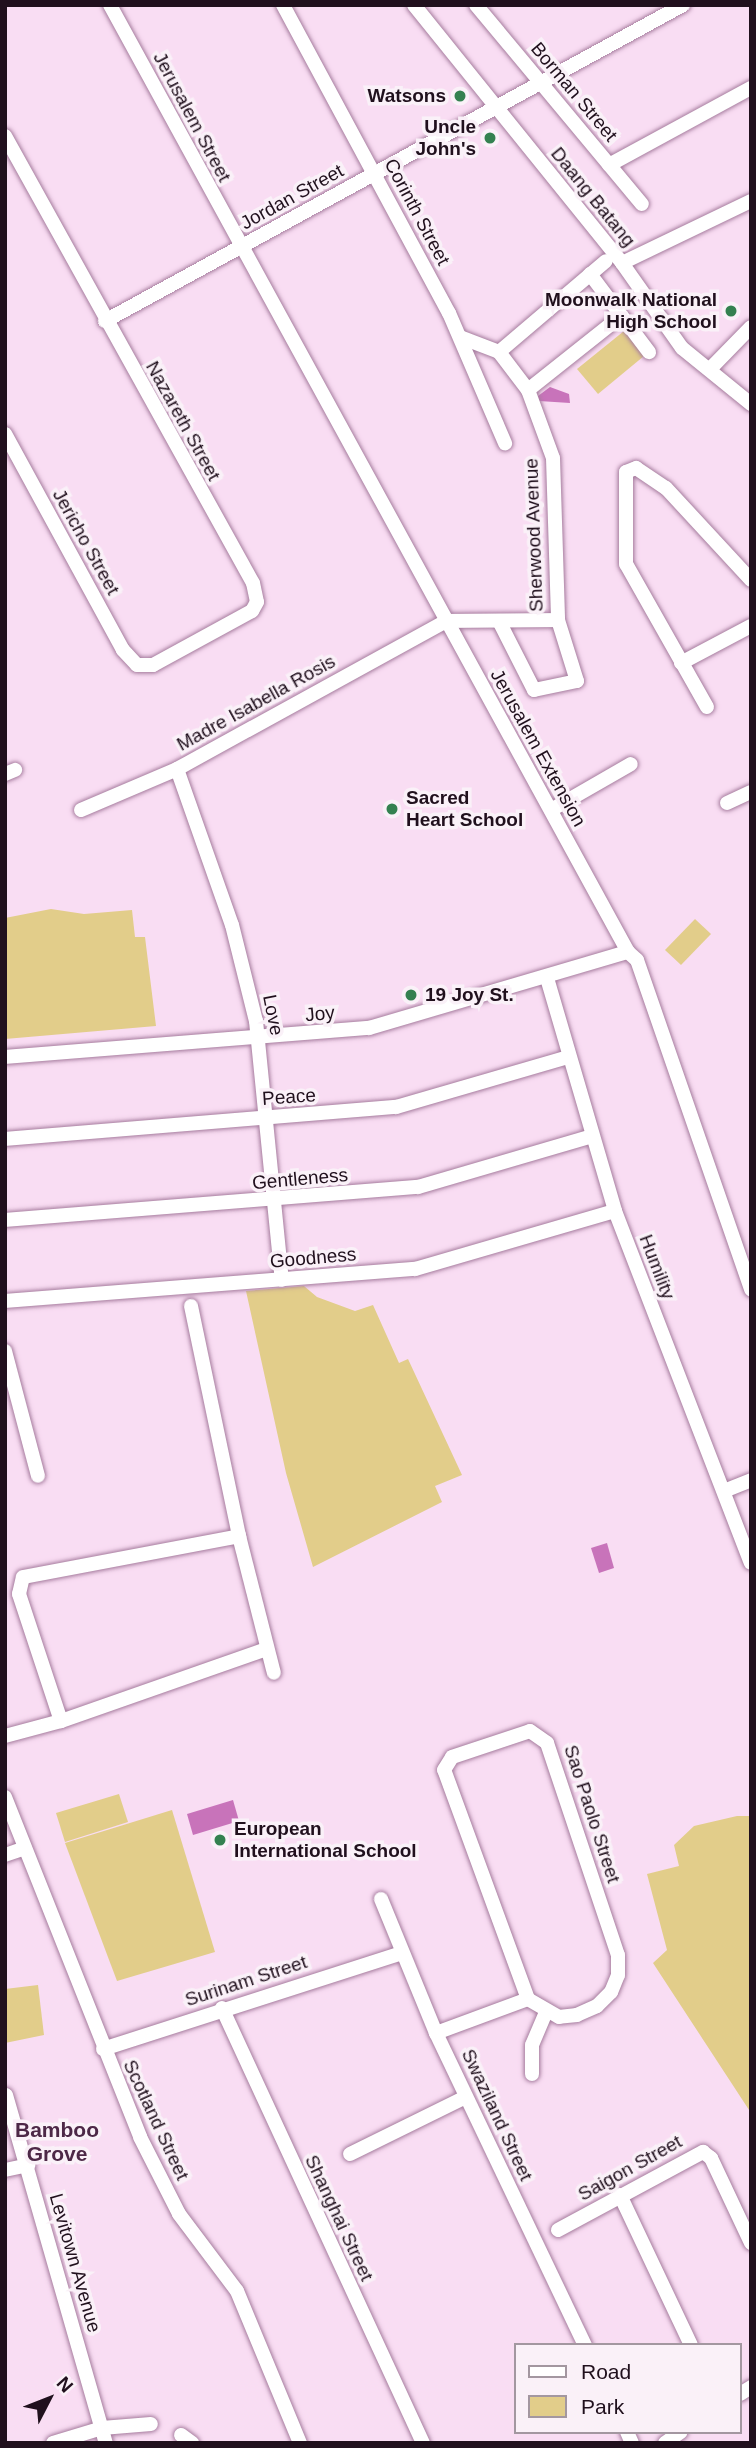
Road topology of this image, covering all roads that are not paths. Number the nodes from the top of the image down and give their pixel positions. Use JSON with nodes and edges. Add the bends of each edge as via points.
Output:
{"nodes":[{"id":1,"x":110,"y":5,"type":"edge"},
{"id":2,"x":282,"y":5,"type":"edge"},
{"id":3,"x":414,"y":5,"type":"edge"},
{"id":4,"x":476,"y":5,"type":"edge"},
{"id":5,"x":683,"y":5,"type":"edge"},
{"id":6,"x":541,"y":83,"type":"junction"},
{"id":7,"x":751,"y":88,"type":"edge"},
{"id":8,"x":497,"y":107,"type":"junction"},
{"id":9,"x":5,"y":136,"type":"edge"},
{"id":10,"x":609,"y":165,"type":"junction"},
{"id":11,"x":375,"y":173,"type":"junction"},
{"id":12,"x":751,"y":201,"type":"edge"},
{"id":13,"x":642,"y":204,"type":"dead end"},
{"id":14,"x":240,"y":247,"type":"junction"},
{"id":15,"x":606,"y":261,"type":"dead end"},
{"id":16,"x":622,"y":263,"type":"junction"},
{"id":17,"x":590,"y":274,"type":"junction"},
{"id":18,"x":621,"y":316,"type":"junction"},
{"id":19,"x":105,"y":321,"type":"junction"},
{"id":20,"x":751,"y":327,"type":"edge"},
{"id":21,"x":460,"y":337,"type":"junction"},
{"id":22,"x":499,"y":352,"type":"junction"},
{"id":23,"x":649,"y":352,"type":"dead end"},
{"id":24,"x":710,"y":368,"type":"junction"},
{"id":25,"x":528,"y":390,"type":"junction"},
{"id":26,"x":751,"y":404,"type":"edge"},
{"id":27,"x":5,"y":434,"type":"edge"},
{"id":28,"x":505,"y":443,"type":"dead end"},
{"id":29,"x":751,"y":580,"type":"edge"},
{"id":30,"x":558,"y":620,"type":"junction"},
{"id":31,"x":446,"y":621,"type":"junction"},
{"id":32,"x":499,"y":621,"type":"junction"},
{"id":33,"x":751,"y":626,"type":"edge"},
{"id":34,"x":681,"y":663,"type":"junction"},
{"id":35,"x":137,"y":665,"type":"joint"},
{"id":36,"x":707,"y":707,"type":"dead end"},
{"id":37,"x":631,"y":764,"type":"dead end"},
{"id":38,"x":177,"y":769,"type":"junction"},
{"id":39,"x":751,"y":792,"type":"edge"},
{"id":40,"x":727,"y":803,"type":"dead end"},
{"id":41,"x":81,"y":810,"type":"dead end"},
{"id":42,"x":551,"y":810,"type":"junction"},
{"id":43,"x":628,"y":952,"type":"junction"},
{"id":44,"x":547,"y":978,"type":"junction"},
{"id":45,"x":259,"y":1039,"type":"junction"},
{"id":46,"x":5,"y":1056,"type":"edge"},
{"id":47,"x":568,"y":1057,"type":"junction"},
{"id":48,"x":266,"y":1118,"type":"junction"},
{"id":49,"x":592,"y":1136,"type":"junction"},
{"id":50,"x":5,"y":1139,"type":"edge"},
{"id":51,"x":274,"y":1202,"type":"junction"},
{"id":52,"x":615,"y":1211,"type":"junction"},
{"id":53,"x":5,"y":1220,"type":"edge"},
{"id":54,"x":282,"y":1280,"type":"junction"},
{"id":55,"x":751,"y":1290,"type":"edge"},
{"id":56,"x":5,"y":1301,"type":"edge"},
{"id":57,"x":191,"y":1306,"type":"dead end"},
{"id":58,"x":5,"y":1350,"type":"edge"},
{"id":59,"x":38,"y":1476,"type":"dead end"},
{"id":60,"x":751,"y":1480,"type":"edge"},
{"id":61,"x":724,"y":1491,"type":"junction"},
{"id":62,"x":239,"y":1536,"type":"junction"},
{"id":63,"x":751,"y":1563,"type":"edge"},
{"id":64,"x":267,"y":1649,"type":"junction"},
{"id":65,"x":274,"y":1674,"type":"dead end"},
{"id":66,"x":61,"y":1721,"type":"junction"},
{"id":67,"x":5,"y":1736,"type":"edge"},
{"id":68,"x":5,"y":1797,"type":"edge"},
{"id":69,"x":24,"y":1848,"type":"junction"},
{"id":70,"x":5,"y":1855,"type":"edge"},
{"id":71,"x":381,"y":1899,"type":"dead end"},
{"id":72,"x":402,"y":1953,"type":"junction"},
{"id":73,"x":528,"y":1999,"type":"junction"},
{"id":74,"x":222,"y":2008,"type":"junction"},
{"id":75,"x":546,"y":2012,"type":"junction"},
{"id":76,"x":436,"y":2033,"type":"junction"},
{"id":77,"x":103,"y":2049,"type":"junction"},
{"id":78,"x":532,"y":2074,"type":"dead end"},
{"id":79,"x":6,"y":2095,"type":"edge"},
{"id":80,"x":466,"y":2097,"type":"junction"},
{"id":81,"x":350,"y":2154,"type":"dead end"},
{"id":82,"x":28,"y":2165,"type":"junction"},
{"id":83,"x":5,"y":2170,"type":"edge"},
{"id":84,"x":620,"y":2195,"type":"junction"},
{"id":85,"x":558,"y":2230,"type":"dead end"},
{"id":86,"x":751,"y":2243,"type":"edge"},
{"id":87,"x":584,"y":2343,"type":"edge"},
{"id":88,"x":690,"y":2343,"type":"edge"},
{"id":89,"x":151,"y":2424,"type":"dead end"},
{"id":90,"x":102,"y":2428,"type":"junction"},
{"id":91,"x":52,"y":2443,"type":"edge"},
{"id":92,"x":106,"y":2443,"type":"edge"},
{"id":93,"x":300,"y":2443,"type":"edge"},
{"id":94,"x":423,"y":2443,"type":"edge"}],
"edges":[{"from":1,"to":14,"type":"street","name":"Jerusalem Street"},
{"from":2,"to":11,"type":"street","name":"Corinth Street"},
{"from":3,"to":8,"type":"street","name":"Daang Batang"},
{"from":4,"to":6,"type":"street","name":"Borman Street"},
{"from":5,"to":6,"type":"street","name":"Jordan Street"},
{"from":6,"to":8,"type":"street","name":"Jordan Street"},
{"from":6,"to":10,"type":"street","name":"Borman Street"},
{"from":7,"to":10,"type":"street"},
{"from":8,"to":11,"type":"street","name":"Jordan Street"},
{"from":8,"to":16,"type":"street","name":"Daang Batang"},
{"from":9,"to":19,"type":"street","name":"Nazareth Street"},
{"from":10,"to":13,"type":"street","name":"Borman Street"},
{"from":11,"to":14,"type":"street","name":"Jordan Street"},
{"from":11,"to":21,"type":"street","name":"Corinth Street"},
{"from":12,"to":16,"type":"street"},
{"from":14,"to":19,"type":"street","name":"Jordan Street"},
{"from":14,"to":31,"type":"street","name":"Jerusalem Extension"},
{"from":15,"to":17,"type":"street"},
{"from":16,"to":24,"type":"street","name":"Daang Batang","via":[[682,348]]},
{"from":17,"to":18,"type":"street"},
{"from":17,"to":22,"type":"street"},
{"from":18,"to":23,"type":"street"},
{"from":18,"to":25,"type":"street"},
{"from":19,"to":35,"type":"street","name":"Nazareth Street","via":[[257,593],[257,602],[244,618],[153,665]]},
{"from":20,"to":24,"type":"street"},
{"from":21,"to":22,"type":"street"},
{"from":21,"to":28,"type":"street","name":"Corinth Street"},
{"from":22,"to":25,"type":"street","name":"Sherwood Avenue"},
{"from":24,"to":26,"type":"street","name":"Daang Batang"},
{"from":25,"to":30,"type":"street","name":"Sherwood Avenue","via":[[553,458]]},
{"from":27,"to":35,"type":"street","name":"Jericho Street","via":[[123,650]]},
{"from":29,"to":34,"type":"street","via":[[666,488],[640,469],[629,469],[625,476],[625,564]]},
{"from":30,"to":32,"type":"street","name":"Sherwood Avenue"},
{"from":30,"to":32,"type":"street","via":[[577,681],[537,691],[529,684]]},
{"from":31,"to":32,"type":"street","name":"Sherwood Avenue"},
{"from":31,"to":38,"type":"street","name":"Madre Isabella Rosis"},
{"from":31,"to":42,"type":"street","name":"Jerusalem Extension"},
{"from":33,"to":34,"type":"street"},
{"from":34,"to":36,"type":"street"},
{"from":37,"to":42,"type":"street"},
{"from":38,"to":41,"type":"street","name":"Madre Isabella Rosis"},
{"from":38,"to":45,"type":"street","name":"Love","via":[[232,925]]},
{"from":39,"to":40,"type":"street"},
{"from":42,"to":43,"type":"street","name":"Jerusalem Extension"},
{"from":43,"to":44,"type":"street","name":"Joy"},
{"from":43,"to":55,"type":"street","name":"Jerusalem Extension","via":[[639,964],[678,1090]]},
{"from":44,"to":45,"type":"street","name":"Joy","via":[[369,1028]]},
{"from":44,"to":47,"type":"street","name":"Humility"},
{"from":45,"to":46,"type":"street","name":"Joy"},
{"from":45,"to":48,"type":"street","name":"Love"},
{"from":47,"to":48,"type":"street","name":"Peace","via":[[396,1107]]},
{"from":47,"to":49,"type":"street","name":"Humility"},
{"from":48,"to":50,"type":"street","name":"Peace"},
{"from":48,"to":51,"type":"street","name":"Love"},
{"from":49,"to":51,"type":"street","name":"Gentleness","via":[[427,1185]]},
{"from":49,"to":52,"type":"street","name":"Humility"},
{"from":51,"to":53,"type":"street","name":"Gentleness"},
{"from":51,"to":54,"type":"street","name":"Love"},
{"from":52,"to":54,"type":"street","name":"Goodness","via":[[415,1269]]},
{"from":52,"to":61,"type":"street","name":"Humility"},
{"from":54,"to":56,"type":"street","name":"Goodness"},
{"from":57,"to":62,"type":"street"},
{"from":58,"to":59,"type":"street"},
{"from":60,"to":61,"type":"street"},
{"from":61,"to":63,"type":"street","name":"Humility"},
{"from":62,"to":64,"type":"street"},
{"from":62,"to":66,"type":"street","via":[[23,1577],[19,1594]]},
{"from":64,"to":65,"type":"street"},
{"from":64,"to":66,"type":"street"},
{"from":66,"to":67,"type":"street"},
{"from":68,"to":69,"type":"street","name":"Scotland Street"},
{"from":69,"to":70,"type":"street"},
{"from":69,"to":77,"type":"street","name":"Scotland Street"},
{"from":71,"to":72,"type":"street","name":"Swaziland Street"},
{"from":72,"to":74,"type":"street","name":"Surinam Street"},
{"from":72,"to":76,"type":"street","name":"Swaziland Street"},
{"from":73,"to":75,"type":"street"},
{"from":73,"to":75,"type":"street","name":"Sao Paolo Street","via":[[444,1770],[453,1758],[530,1731],[547,1743],[618,1955],[618,1975],[597,2006],[559,2017]]},
{"from":73,"to":76,"type":"street"},
{"from":74,"to":77,"type":"street","name":"Surinam Street"},
{"from":74,"to":94,"type":"street","name":"Shanghai Street"},
{"from":75,"to":78,"type":"street","via":[[532,2045]]},
{"from":76,"to":80,"type":"street","name":"Swaziland Street"},
{"from":77,"to":93,"type":"street","name":"Scotland Street","via":[[179,2214],[237,2291]]},
{"from":79,"to":82,"type":"street","name":"Levitown Avenue"},
{"from":80,"to":81,"type":"street"},
{"from":80,"to":87,"type":"street","name":"Swaziland Street"},
{"from":82,"to":83,"type":"street"},
{"from":82,"to":90,"type":"street","name":"Levitown Avenue"},
{"from":84,"to":85,"type":"street","name":"Saigon Street"},
{"from":84,"to":86,"type":"street","name":"Saigon Street","via":[[703,2152],[711,2158]]},
{"from":84,"to":88,"type":"street"},
{"from":89,"to":90,"type":"street"},
{"from":90,"to":91,"type":"street"},
{"from":90,"to":92,"type":"street","name":"Levitown Avenue"}]}
